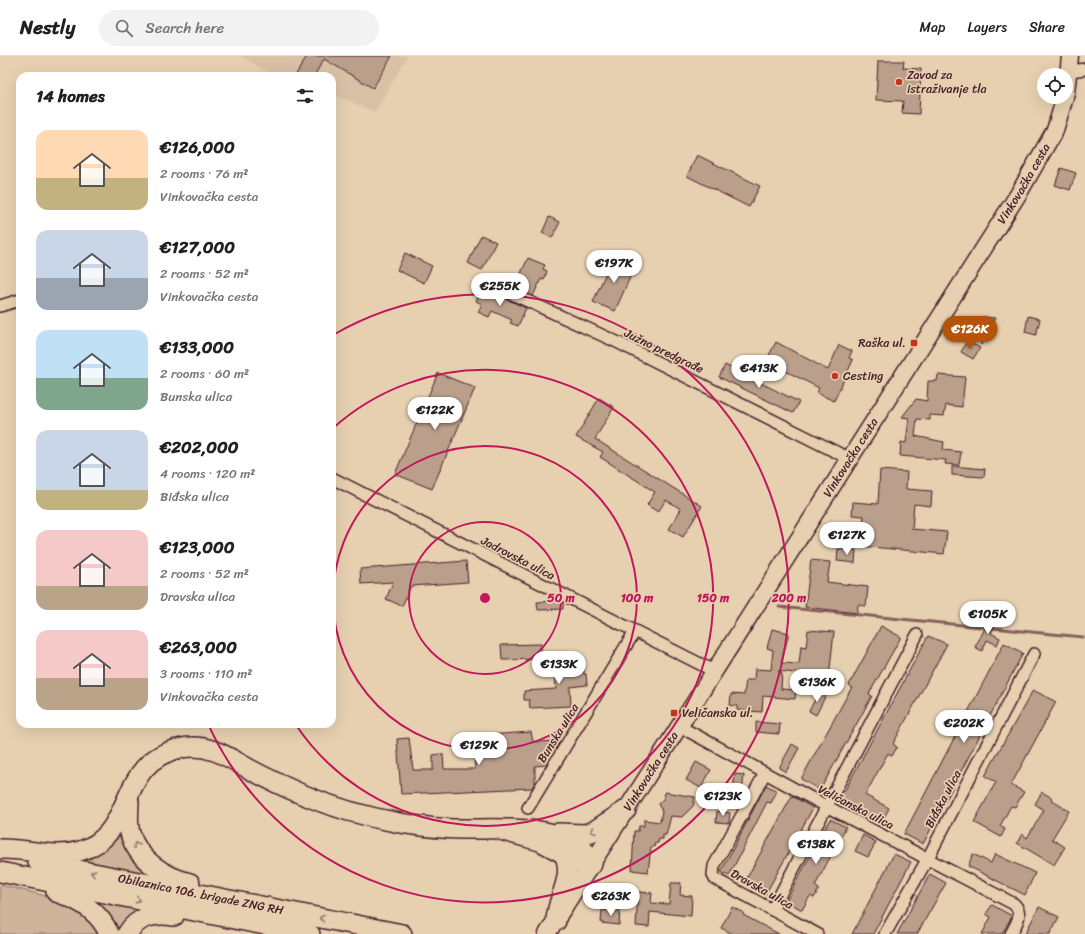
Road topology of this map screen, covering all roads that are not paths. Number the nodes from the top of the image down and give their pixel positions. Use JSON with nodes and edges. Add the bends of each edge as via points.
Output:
{"nodes":[{"id":1,"x":1063,"y":104,"type":"edge"},
{"id":2,"x":486,"y":282,"type":"dead end"},
{"id":3,"x":16,"y":301,"type":"edge"},
{"id":4,"x":0,"y":306,"type":"edge"},
{"id":5,"x":850,"y":459,"type":"junction"},
{"id":6,"x":336,"y":480,"type":"edge"},
{"id":7,"x":635,"y":632,"type":"junction"},
{"id":8,"x":917,"y":635,"type":"dead end"},
{"id":9,"x":1034,"y":654,"type":"dead end"},
{"id":10,"x":714,"y":671,"type":"junction"},
{"id":11,"x":679,"y":726,"type":"junction"},
{"id":12,"x":765,"y":773,"type":"junction"},
{"id":13,"x":130,"y":791,"type":"junction"},
{"id":14,"x":826,"y":806,"type":"junction"},
{"id":15,"x":528,"y":808,"type":"dead end"},
{"id":16,"x":626,"y":810,"type":"junction"},
{"id":17,"x":500,"y":830,"type":"junction"},
{"id":18,"x":550,"y":833,"type":"junction"},
{"id":19,"x":0,"y":849,"type":"edge"},
{"id":20,"x":564,"y":854,"type":"junction"},
{"id":21,"x":0,"y":855,"type":"edge"},
{"id":22,"x":928,"y":858,"type":"junction"},
{"id":23,"x":592,"y":864,"type":"junction"},
{"id":24,"x":0,"y":872,"type":"edge"},
{"id":25,"x":31,"y":878,"type":"junction"},
{"id":26,"x":227,"y":900,"type":"junction"},
{"id":27,"x":772,"y":910,"type":"junction"},
{"id":28,"x":207,"y":914,"type":"junction"},
{"id":29,"x":551,"y":927,"type":"edge"},
{"id":30,"x":109,"y":934,"type":"edge"},
{"id":31,"x":127,"y":934,"type":"edge"},
{"id":32,"x":310,"y":934,"type":"edge"},
{"id":33,"x":402,"y":934,"type":"edge"},
{"id":34,"x":817,"y":934,"type":"edge"},
{"id":35,"x":885,"y":934,"type":"edge"},
{"id":36,"x":1011,"y":934,"type":"edge"}],
"edges":[{"from":1,"to":5,"type":"main road","name":"Vinkovačka cesta","via":[[1055,130],[1019,193]]},
{"from":2,"to":5,"type":"street","name":"Južno predgrađe","via":[[619,343]]},
{"from":3,"to":4,"type":"street"},
{"from":5,"to":10,"type":"main road","name":"Vinkovačka cesta"},
{"from":6,"to":7,"type":"street","name":"Jadrovska ulica"},
{"from":7,"to":10,"type":"street","name":"Jadrovska ulica"},
{"from":7,"to":15,"type":"street","name":"Bunska ulica"},
{"from":8,"to":14,"type":"street"},
{"from":9,"to":22,"type":"street","name":"Biđska ulica"},
{"from":10,"to":11,"type":"main road","name":"Vinkovačka cesta"},
{"from":11,"to":12,"type":"street","name":"Veličanska ulica"},
{"from":11,"to":16,"type":"main road","name":"Vinkovačka cesta"},
{"from":12,"to":14,"type":"street","name":"Veličanska ulica"},
{"from":12,"to":27,"type":"street","name":"Dravska ulica","via":[[714,866],[713,875],[715,879]]},
{"from":13,"to":17,"type":"highway","via":[[144,767],[156,758],[182,748],[198,747],[212,749],[301,794],[368,816],[422,826]]},
{"from":13,"to":19,"type":"highway","via":[[115,825],[107,836],[94,845],[64,854]]},
{"from":26,"to":13,"type":"highway","one_way":true,"via":[[212,891],[178,880],[155,867],[144,857],[130,833]]},
{"from":14,"to":22,"type":"street","name":"Veličanska ulica"},
{"from":14,"to":27,"type":"street"},
{"from":16,"to":18,"type":"highway","one_way":true,"via":[[585,834]]},
{"from":16,"to":23,"type":"main road","name":"Vinkovačka cesta"},
{"from":17,"to":18,"type":"highway","via":[[524,829]]},
{"from":17,"to":20,"type":"highway","via":[[540,841]]},
{"from":18,"to":23,"type":"highway","via":[[581,848],[587,853]]},
{"from":20,"to":23,"type":"highway","via":[[581,863]]},
{"from":20,"to":29,"type":"highway","via":[[568,864],[568,880]]},
{"from":26,"to":21,"type":"highway","name":"Obilaznica 106. brigade ZNG RH","one_way":true},
{"from":22,"to":35,"type":"street","name":"Biđska ulica"},
{"from":22,"to":36,"type":"street","name":"Veličanska ulica","via":[[1014,904],[1019,912]]},
{"from":23,"to":29,"type":"main road","name":"Vinkovačka cesta"},
{"from":24,"to":25,"type":"highway","name":"Obilaznica 106. brigade ZNG RH"},
{"from":25,"to":28,"type":"highway","name":"Obilaznica 106. brigade ZNG RH","one_way":true},
{"from":25,"to":30,"type":"highway","via":[[41,886],[80,902],[100,919]]},
{"from":33,"to":26,"type":"highway","name":"Obilaznica 106. brigade ZNG RH","one_way":true},
{"from":27,"to":34,"type":"street","name":"Dravska ulica"},
{"from":28,"to":31,"type":"highway","via":[[196,918],[162,914],[148,916],[139,920]]},
{"from":28,"to":32,"type":"highway","name":"Obilaznica 106. brigade ZNG RH"}]}
